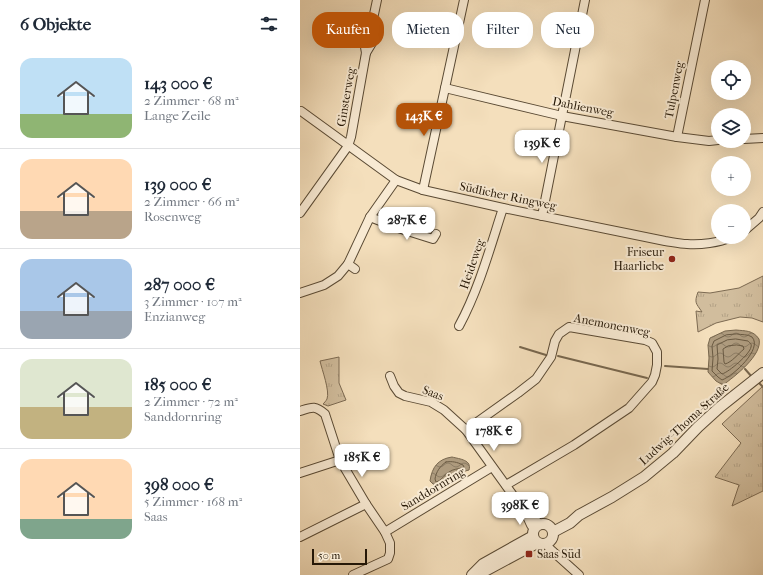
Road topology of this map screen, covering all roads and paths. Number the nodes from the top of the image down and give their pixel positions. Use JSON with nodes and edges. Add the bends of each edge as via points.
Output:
{"nodes":[{"id":1,"x":378,"y":0,"type":"edge"},
{"id":2,"x":464,"y":0,"type":"edge"},
{"id":3,"x":586,"y":0,"type":"edge"},
{"id":4,"x":704,"y":0,"type":"edge"},
{"id":5,"x":445,"y":88,"type":"junction"},
{"id":6,"x":301,"y":111,"type":"dead end"},
{"id":7,"x":562,"y":116,"type":"junction"},
{"id":8,"x":677,"y":137,"type":"junction"},
{"id":9,"x":763,"y":138,"type":"edge"},
{"id":10,"x":751,"y":139,"type":"edge"},
{"id":11,"x":711,"y":141,"type":"edge"},
{"id":12,"x":348,"y":146,"type":"junction"},
{"id":13,"x":396,"y":180,"type":"junction"},
{"id":14,"x":423,"y":190,"type":"junction"},
{"id":15,"x":503,"y":208,"type":"junction"},
{"id":16,"x":763,"y":212,"type":"edge"},
{"id":17,"x":300,"y":213,"type":"edge"},
{"id":18,"x":542,"y":216,"type":"junction"},
{"id":19,"x":370,"y":217,"type":"junction"},
{"id":20,"x":751,"y":225,"type":"edge"},
{"id":21,"x":436,"y":234,"type":"dead end"},
{"id":22,"x":711,"y":243,"type":"edge"},
{"id":23,"x":300,"y":293,"type":"edge"},
{"id":24,"x":459,"y":326,"type":"dead end"},
{"id":25,"x":390,"y":376,"type":"dead end"},
{"id":26,"x":758,"y":377,"type":"edge"},
{"id":27,"x":300,"y":411,"type":"edge"},
{"id":28,"x":466,"y":430,"type":"junction"},
{"id":29,"x":340,"y":460,"type":"junction"},
{"id":30,"x":492,"y":467,"type":"junction"},
{"id":31,"x":300,"y":473,"type":"edge"},
{"id":32,"x":506,"y":485,"type":"junction"},
{"id":33,"x":366,"y":504,"type":"junction"},
{"id":34,"x":385,"y":532,"type":"junction"},
{"id":35,"x":542,"y":533,"type":"junction"},
{"id":36,"x":300,"y":537,"type":"edge"},
{"id":37,"x":353,"y":575,"type":"edge"},
{"id":38,"x":473,"y":575,"type":"edge"},
{"id":39,"x":579,"y":575,"type":"edge"}],
"edges":[{"from":1,"to":12,"type":"street","name":"Ginsterweg","via":[[373,19],[366,29],[366,53]]},
{"from":2,"to":5,"type":"street"},
{"from":3,"to":7,"type":"street"},
{"from":4,"to":8,"type":"street","name":"Tulpenweg"},
{"from":5,"to":7,"type":"street","name":"Dahlienweg"},
{"from":5,"to":14,"type":"street"},
{"from":6,"to":12,"type":"street","name":"Südlicher Ringweg"},
{"from":7,"to":8,"type":"street","name":"Dahlienweg"},
{"from":7,"to":18,"type":"street"},
{"from":8,"to":11,"type":"street","name":"Dahlienweg"},
{"from":9,"to":10,"type":"street"},
{"from":12,"to":13,"type":"street","name":"Südlicher Ringweg"},
{"from":12,"to":17,"type":"street"},
{"from":13,"to":14,"type":"street","name":"Südlicher Ringweg"},
{"from":13,"to":19,"type":"street"},
{"from":14,"to":15,"type":"street","name":"Südlicher Ringweg"},
{"from":15,"to":18,"type":"street","name":"Südlicher Ringweg"},
{"from":15,"to":24,"type":"street","name":"Heideweg","via":[[479,282]]},
{"from":16,"to":20,"type":"street"},
{"from":18,"to":22,"type":"street","name":"Südlicher Ringweg","via":[[665,241]]},
{"from":19,"to":21,"type":"street","via":[[433,239]]},
{"from":19,"to":23,"type":"street","via":[[351,267],[324,286]]},
{"from":25,"to":28,"type":"street","name":"Saas","via":[[399,393],[431,402]]},
{"from":26,"to":35,"type":"street","name":"Ludwig-Thoma-Straße","via":[[720,407],[644,477],[579,515],[570,523]]},
{"from":27,"to":29,"type":"street","via":[[316,407],[325,414]]},
{"from":28,"to":30,"type":"street","name":"Saas"},
{"from":28,"to":32,"type":"street","name":"Anemonenweg","via":[[536,379],[551,357],[559,334],[569,327],[652,343],[657,352],[655,375],[629,408],[574,445]]},
{"from":29,"to":31,"type":"street"},
{"from":29,"to":33,"type":"street"},
{"from":30,"to":32,"type":"street","name":"Saas"},
{"from":30,"to":34,"type":"street","name":"Sanddornring"},
{"from":32,"to":35,"type":"street","name":"Saas","via":[[525,512],[533,517]]},
{"from":33,"to":34,"type":"street"},
{"from":33,"to":36,"type":"street"},
{"from":34,"to":37,"type":"street","via":[[390,543],[388,559]]},
{"from":35,"to":38,"type":"street","name":"Ludwig-Thoma-Straße","via":[[485,572]]},
{"from":35,"to":39,"type":"street","name":"Saas","via":[[549,548]]}]}
